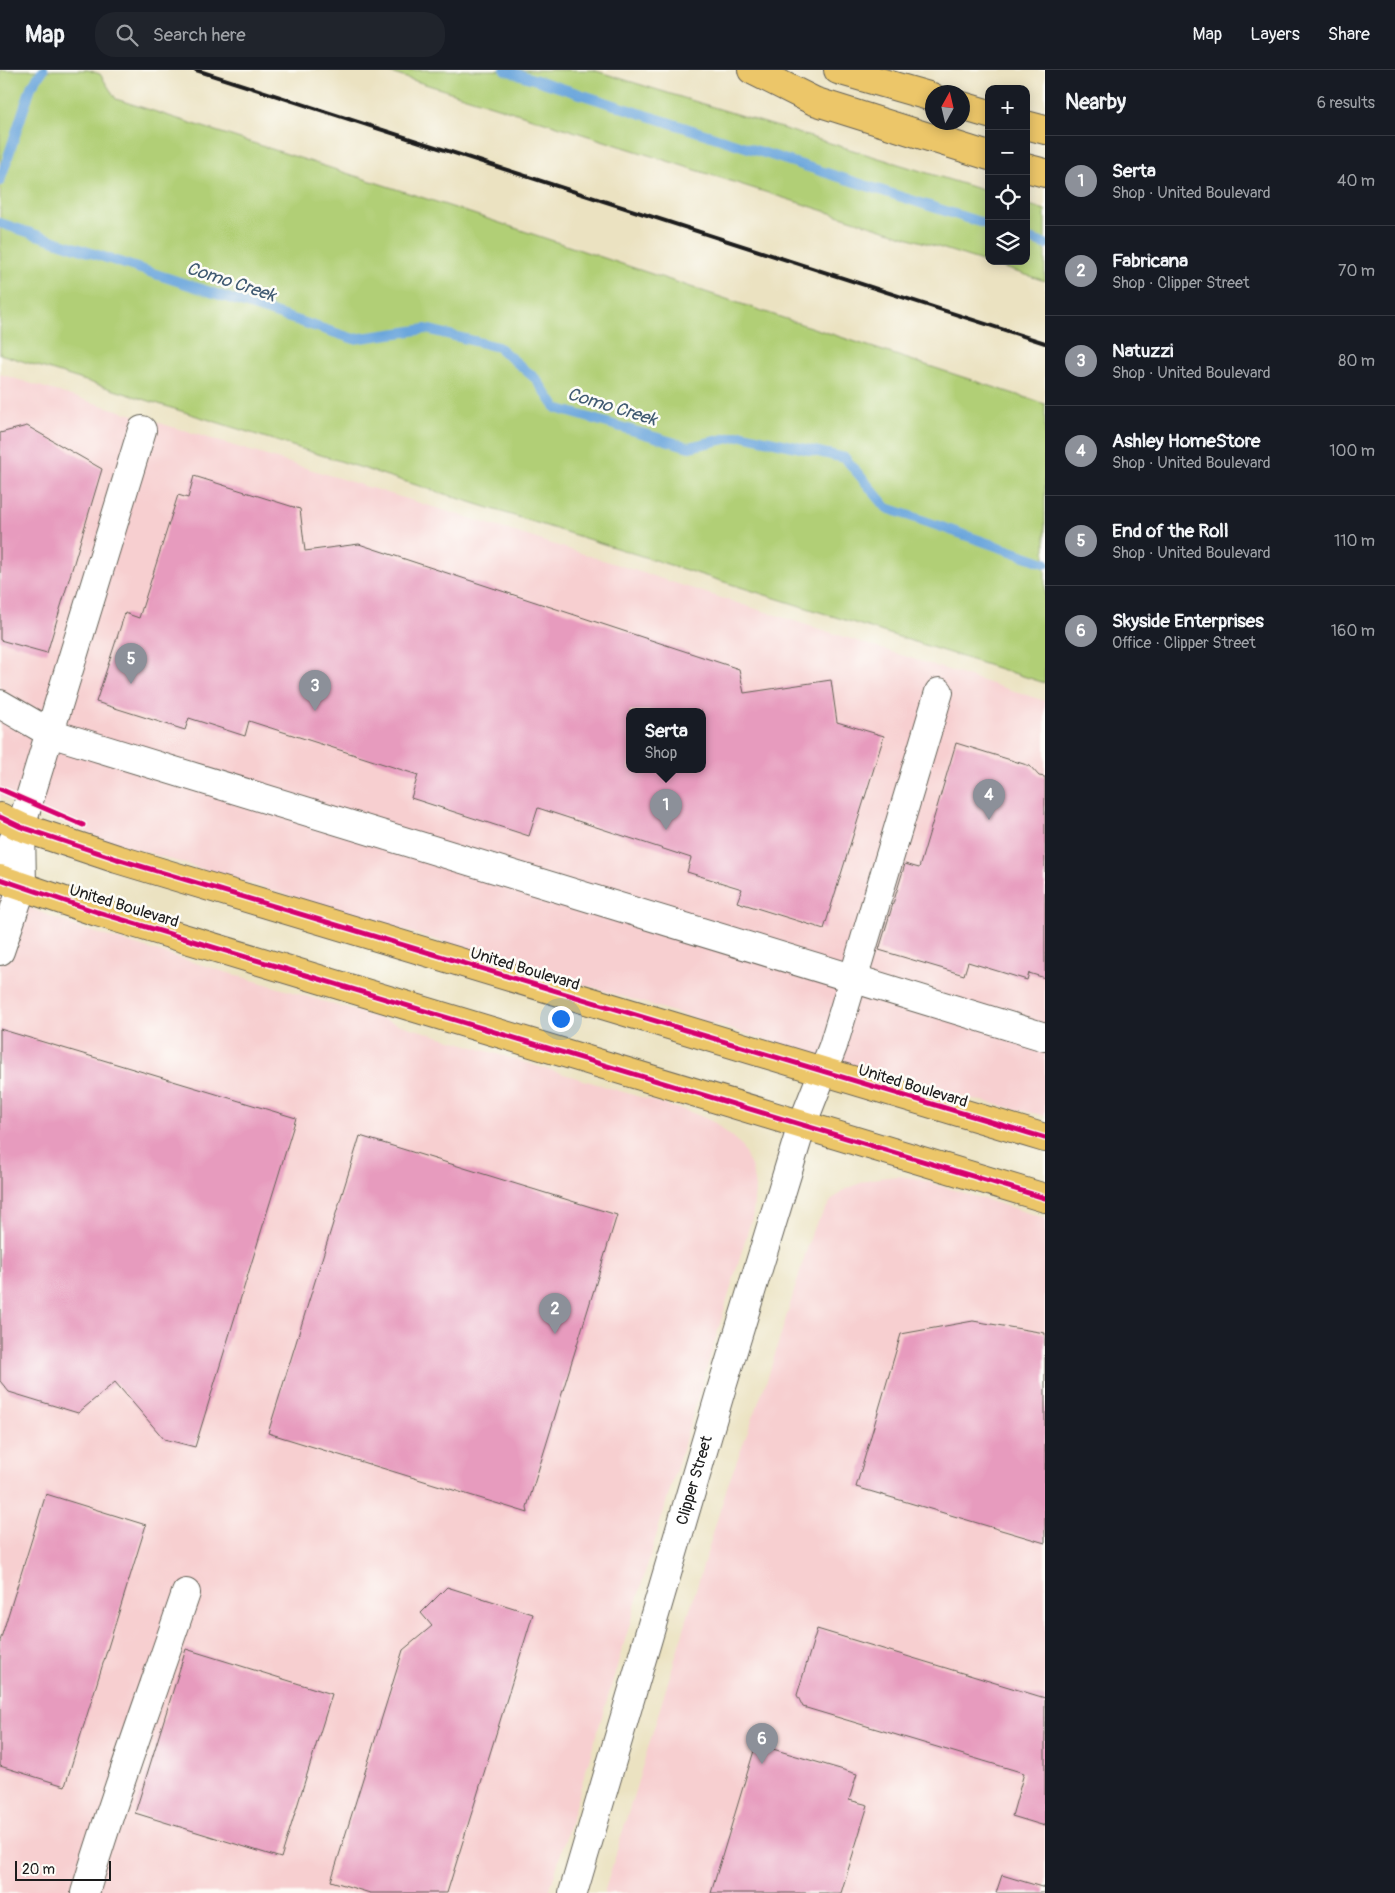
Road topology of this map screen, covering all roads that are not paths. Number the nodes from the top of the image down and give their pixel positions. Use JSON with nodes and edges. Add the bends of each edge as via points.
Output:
{"nodes":[{"id":1,"x":752,"y":70,"type":"edge"},
{"id":2,"x":838,"y":70,"type":"edge"},
{"id":3,"x":925,"y":95,"type":"edge"},
{"id":4,"x":970,"y":108,"type":"edge"},
{"id":5,"x":985,"y":113,"type":"edge"},
{"id":6,"x":1030,"y":126,"type":"edge"},
{"id":7,"x":1045,"y":130,"type":"edge"},
{"id":8,"x":985,"y":155,"type":"edge"},
{"id":9,"x":1030,"y":169,"type":"edge"},
{"id":10,"x":1045,"y":174,"type":"edge"},
{"id":11,"x":142,"y":430,"type":"dead end"},
{"id":12,"x":939,"y":692,"type":"dead end"},
{"id":13,"x":0,"y":704,"type":"edge"},
{"id":14,"x":50,"y":733,"type":"junction"},
{"id":15,"x":10,"y":822,"type":"edge"},
{"id":16,"x":0,"y":863,"type":"edge"},
{"id":17,"x":11,"y":883,"type":"edge"},
{"id":18,"x":0,"y":951,"type":"edge"},
{"id":19,"x":853,"y":979,"type":"junction"},
{"id":20,"x":1045,"y":1037,"type":"edge"},
{"id":21,"x":824,"y":1072,"type":"junction"},
{"id":22,"x":802,"y":1125,"type":"junction"},
{"id":23,"x":1045,"y":1138,"type":"edge"},
{"id":24,"x":1045,"y":1198,"type":"edge"},
{"id":25,"x":186,"y":1593,"type":"dead end"},
{"id":26,"x":85,"y":1893,"type":"edge"},
{"id":27,"x":573,"y":1893,"type":"edge"}],
"edges":[{"from":1,"to":8,"type":"main road","via":[[814,101]]},
{"from":2,"to":3,"type":"main road"},
{"from":4,"to":5,"type":"main road"},
{"from":6,"to":7,"type":"main road"},
{"from":9,"to":10,"type":"main road"},
{"from":11,"to":14,"type":"street"},
{"from":12,"to":19,"type":"street","name":"Clipper Street"},
{"from":13,"to":14,"type":"street"},
{"from":14,"to":15,"type":"street"},
{"from":14,"to":19,"type":"street"},
{"from":15,"to":16,"type":"street"},
{"from":15,"to":17,"type":"street"},
{"from":15,"to":21,"type":"main road","name":"United Boulevard","via":[[126,862]]},
{"from":17,"to":18,"type":"street"},
{"from":17,"to":22,"type":"main road","name":"United Boulevard","via":[[107,915]]},
{"from":19,"to":20,"type":"street"},
{"from":19,"to":21,"type":"street","name":"Clipper Street"},
{"from":21,"to":22,"type":"street","name":"Clipper Street"},
{"from":21,"to":23,"type":"main road","name":"United Boulevard"},
{"from":22,"to":24,"type":"main road","name":"United Boulevard"},
{"from":22,"to":27,"type":"street","name":"Clipper Street"},
{"from":25,"to":26,"type":"street","via":[[108,1814]]}]}
